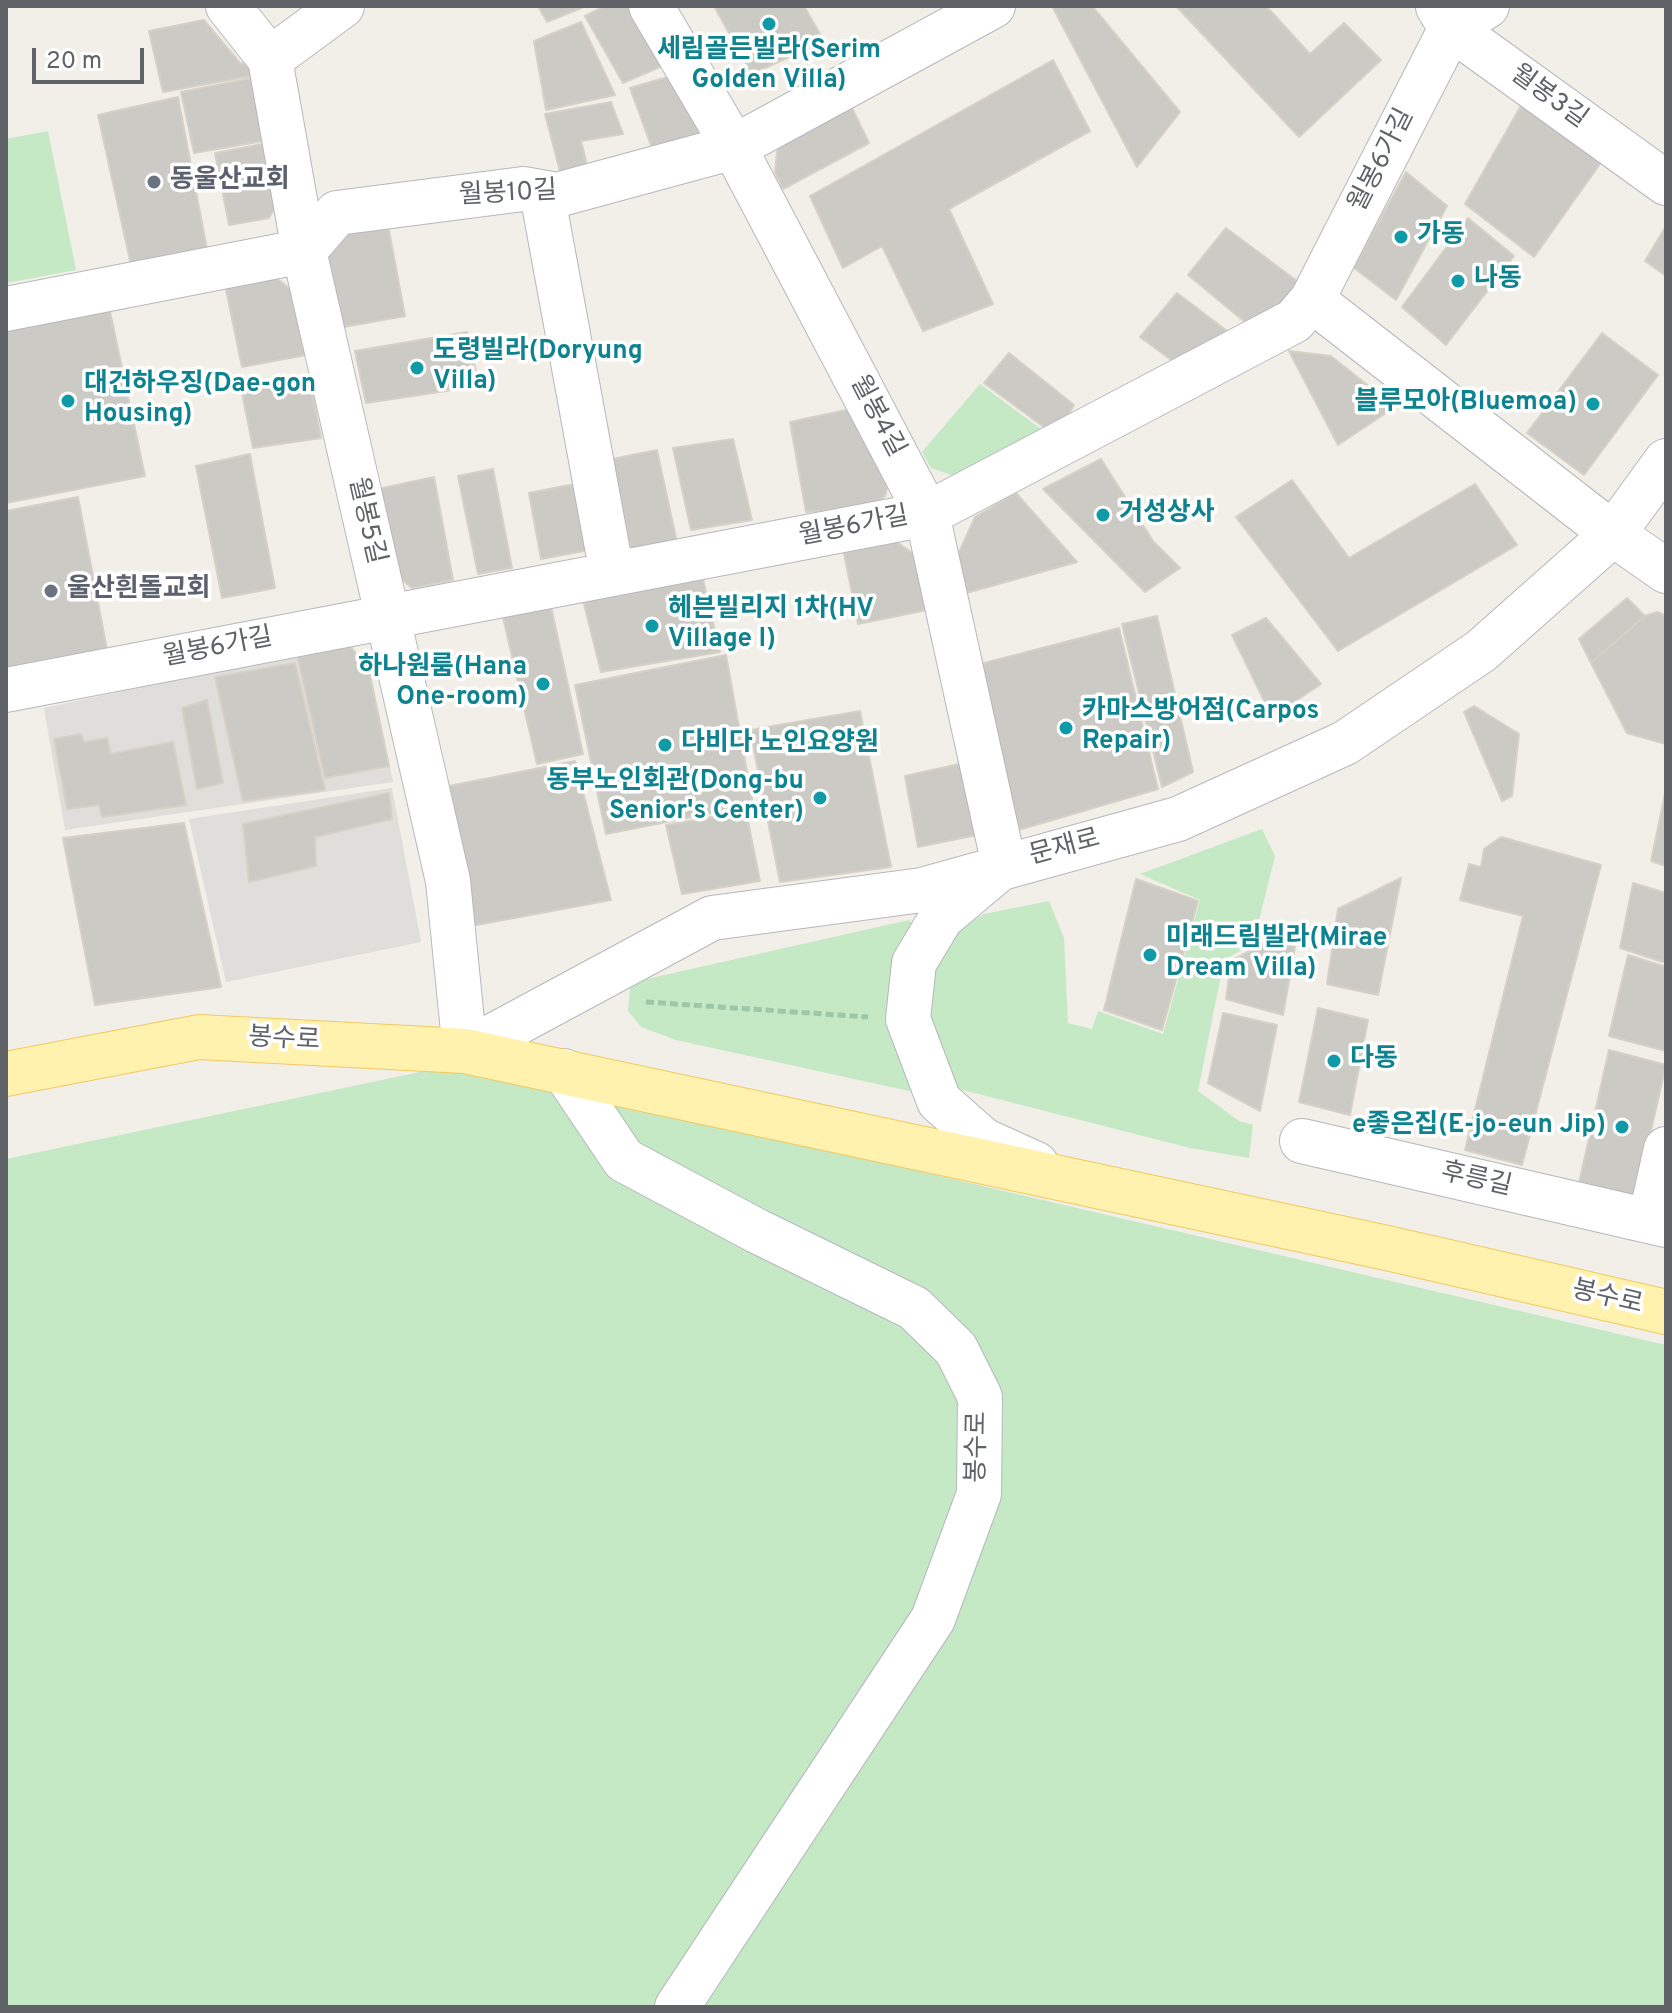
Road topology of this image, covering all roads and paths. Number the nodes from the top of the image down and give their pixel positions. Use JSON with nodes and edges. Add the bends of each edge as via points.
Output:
{"nodes":[{"id":1,"x":228,"y":6,"type":"edge"},
{"id":2,"x":342,"y":6,"type":"edge"},
{"id":3,"x":651,"y":6,"type":"edge"},
{"id":4,"x":993,"y":6,"type":"edge"},
{"id":5,"x":1458,"y":13,"type":"edge"},
{"id":6,"x":270,"y":59,"type":"junction"},
{"id":7,"x":734,"y":147,"type":"junction"},
{"id":8,"x":1666,"y":183,"type":"edge"},
{"id":9,"x":542,"y":193,"type":"junction"},
{"id":10,"x":304,"y":251,"type":"junction"},
{"id":11,"x":1312,"y":300,"type":"junction"},
{"id":12,"x":6,"y":309,"type":"edge"},
{"id":13,"x":1666,"y":461,"type":"edge"},
{"id":14,"x":927,"y":514,"type":"junction"},
{"id":15,"x":1613,"y":534,"type":"junction"},
{"id":16,"x":1666,"y":571,"type":"edge"},
{"id":17,"x":612,"y":574,"type":"junction"},
{"id":18,"x":387,"y":616,"type":"junction"},
{"id":19,"x":6,"y":690,"type":"edge"},
{"id":20,"x":1004,"y":865,"type":"junction"},
{"id":21,"x":643,"y":1002,"type":"dead end"},
{"id":22,"x":908,"y":1019,"type":"junction"},
{"id":23,"x":465,"y":1051,"type":"junction"},
{"id":24,"x":564,"y":1071,"type":"junction"},
{"id":25,"x":6,"y":1074,"type":"edge"},
{"id":26,"x":1302,"y":1141,"type":"dead end"},
{"id":27,"x":1666,"y":1149,"type":"edge"},
{"id":28,"x":1079,"y":1183,"type":"junction"},
{"id":29,"x":1658,"y":1223,"type":"edge"},
{"id":30,"x":1666,"y":1312,"type":"edge"},
{"id":31,"x":677,"y":2007,"type":"edge"}],
"edges":[{"from":1,"to":6,"type":"street","name":"월봉5길"},
{"from":2,"to":6,"type":"street"},
{"from":3,"to":7,"type":"street","name":"월봉4길"},
{"from":4,"to":7,"type":"street","name":"월봉10길"},
{"from":5,"to":8,"type":"street","name":"월봉3길"},
{"from":5,"to":11,"type":"street","name":"월봉6가길"},
{"from":6,"to":10,"type":"street","name":"월봉5길"},
{"from":7,"to":9,"type":"street","name":"월봉10길","via":[[557,195]]},
{"from":7,"to":14,"type":"street","name":"월봉4길"},
{"from":9,"to":10,"type":"street","name":"월봉10길","via":[[523,189],[337,213]]},
{"from":9,"to":17,"type":"street"},
{"from":10,"to":12,"type":"street"},
{"from":10,"to":18,"type":"street","name":"월봉5길"},
{"from":11,"to":14,"type":"street","name":"월봉6가길","via":[[1294,321]]},
{"from":11,"to":15,"type":"street"},
{"from":13,"to":15,"type":"street","name":"문재로"},
{"from":14,"to":17,"type":"street","name":"월봉6가길"},
{"from":14,"to":20,"type":"street","name":"월봉4길"},
{"from":15,"to":16,"type":"street"},
{"from":15,"to":20,"type":"street","name":"문재로","via":[[1481,651],[1345,743],[1178,819]]},
{"from":17,"to":18,"type":"street","name":"월봉6가길"},
{"from":18,"to":19,"type":"street","name":"월봉6가길"},
{"from":18,"to":23,"type":"street","name":"월봉5길","via":[[448,881]]},
{"from":20,"to":22,"type":"street","via":[[941,918],[914,963]]},
{"from":20,"to":23,"type":"street","name":"문재로","via":[[922,890],[712,918]]},
{"from":21,"to":22,"type":"path"},
{"from":22,"to":28,"type":"street","via":[[939,1101],[983,1140]]},
{"from":23,"to":24,"type":"main road","name":"봉수로"},
{"from":23,"to":25,"type":"main road","name":"봉수로","via":[[199,1037]]},
{"from":24,"to":28,"type":"main road","name":"봉수로"},
{"from":24,"to":31,"type":"street","name":"봉수로","via":[[624,1160],[914,1308],[956,1349],[980,1397],[979,1494],[933,1619]]},
{"from":26,"to":29,"type":"street","name":"후릉길"},
{"from":27,"to":29,"type":"street","name":"후릉길"},
{"from":28,"to":30,"type":"main road","name":"봉수로"}]}
